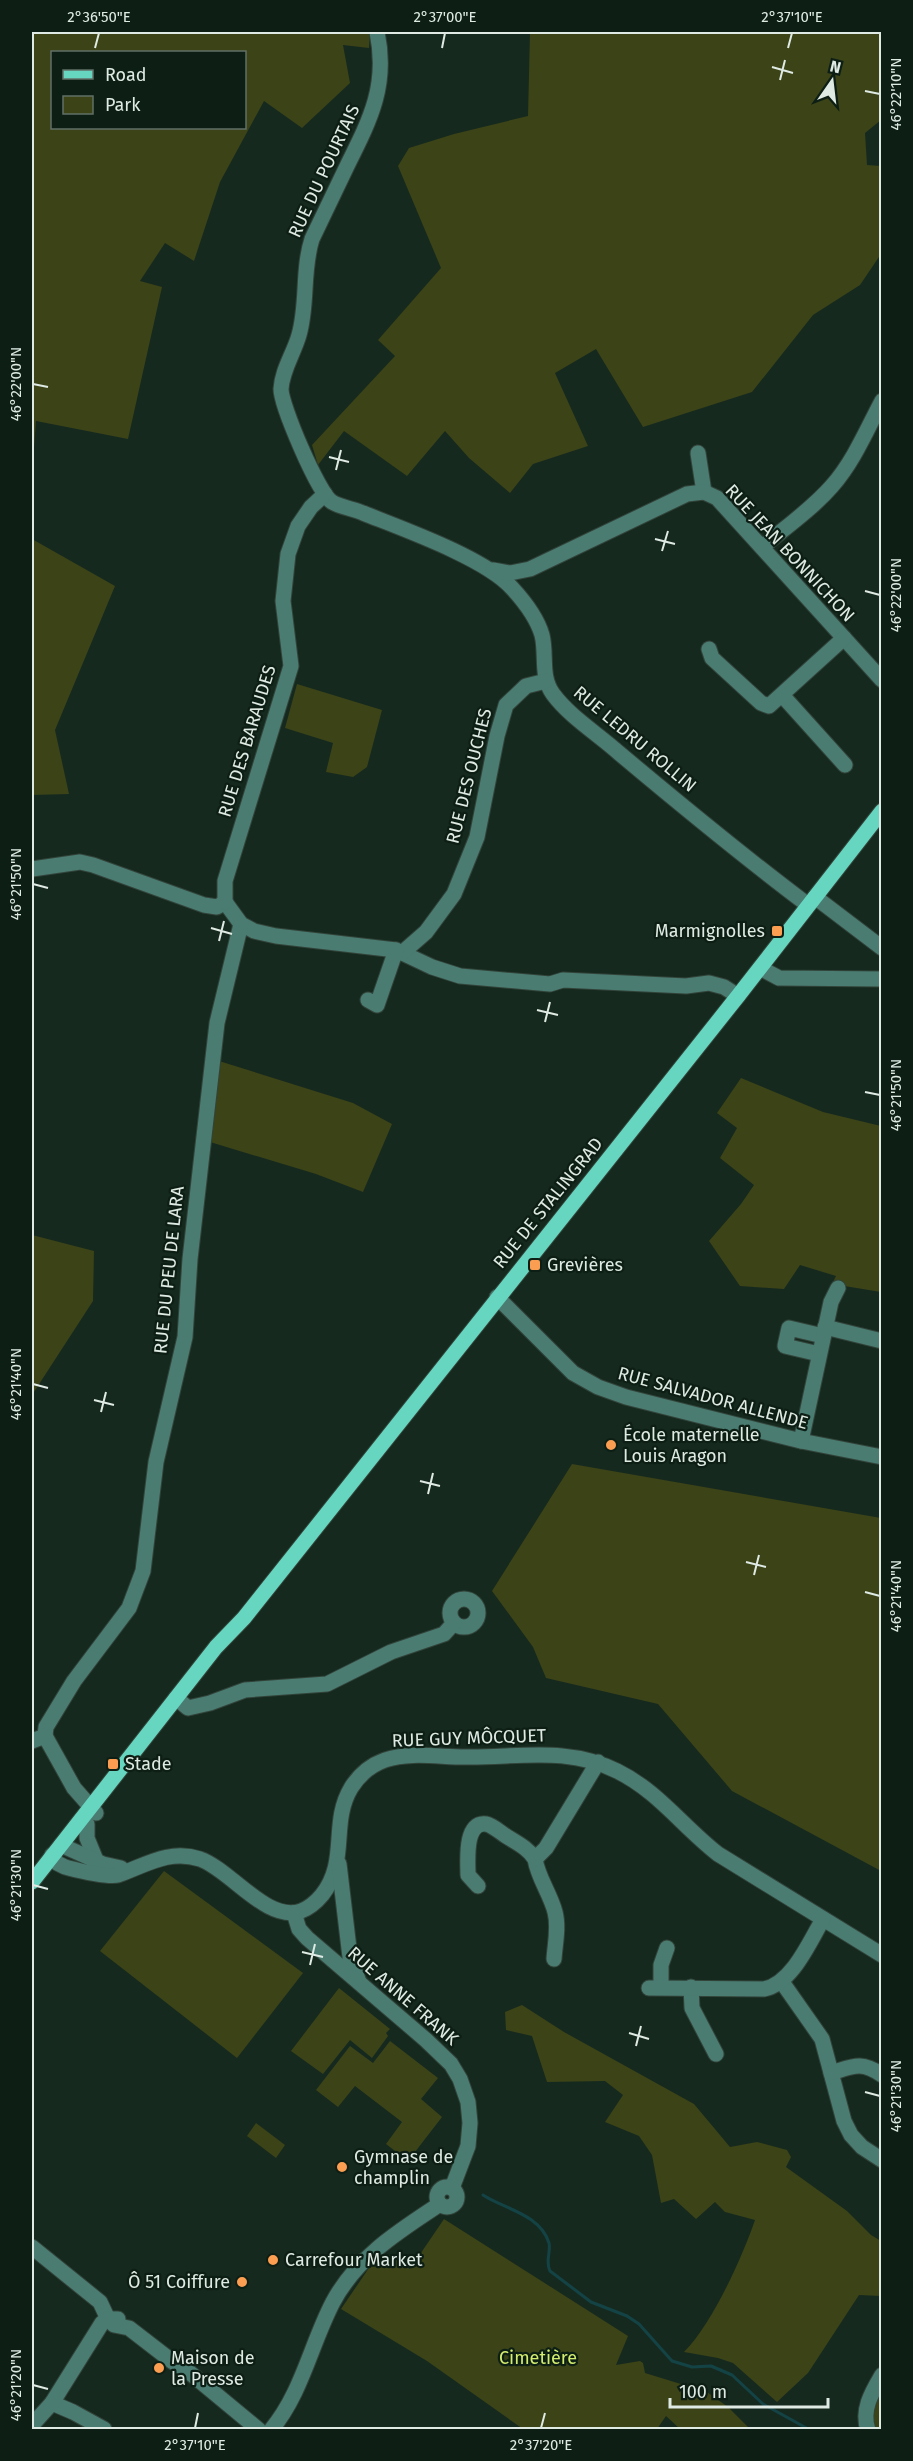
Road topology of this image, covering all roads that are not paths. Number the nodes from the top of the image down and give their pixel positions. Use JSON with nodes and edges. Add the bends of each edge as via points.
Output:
{"nodes":[{"id":1,"x":377,"y":32,"type":"edge"},
{"id":2,"x":882,"y":401,"type":"edge"},
{"id":3,"x":698,"y":453,"type":"dead end"},
{"id":4,"x":704,"y":492,"type":"junction"},
{"id":5,"x":325,"y":494,"type":"junction"},
{"id":6,"x":762,"y":548,"type":"junction"},
{"id":7,"x":491,"y":570,"type":"junction"},
{"id":8,"x":844,"y":638,"type":"junction"},
{"id":9,"x":709,"y":650,"type":"dead end"},
{"id":10,"x":882,"y":680,"type":"edge"},
{"id":11,"x":546,"y":681,"type":"junction"},
{"id":12,"x":782,"y":695,"type":"junction"},
{"id":13,"x":845,"y":765,"type":"dead end"},
{"id":14,"x":882,"y":811,"type":"edge"},
{"id":15,"x":32,"y":868,"type":"edge"},
{"id":16,"x":811,"y":901,"type":"junction"},
{"id":17,"x":225,"y":902,"type":"junction"},
{"id":18,"x":241,"y":924,"type":"junction"},
{"id":19,"x":882,"y":948,"type":"edge"},
{"id":20,"x":399,"y":952,"type":"junction"},
{"id":21,"x":760,"y":968,"type":"junction"},
{"id":22,"x":882,"y":979,"type":"edge"},
{"id":23,"x":738,"y":996,"type":"junction"},
{"id":24,"x":368,"y":1000,"type":"dead end"},
{"id":25,"x":838,"y":1288,"type":"dead end"},
{"id":26,"x":497,"y":1298,"type":"junction"},
{"id":27,"x":824,"y":1332,"type":"junction"},
{"id":28,"x":882,"y":1341,"type":"edge"},
{"id":29,"x":819,"y":1354,"type":"junction"},
{"id":30,"x":801,"y":1441,"type":"junction"},
{"id":31,"x":882,"y":1457,"type":"edge"},
{"id":32,"x":454,"y":1623,"type":"dead end"},
{"id":33,"x":179,"y":1701,"type":"junction"},
{"id":34,"x":38,"y":1738,"type":"edge"},
{"id":35,"x":598,"y":1762,"type":"junction"},
{"id":36,"x":91,"y":1814,"type":"junction"},
{"id":37,"x":60,"y":1853,"type":"junction"},
{"id":38,"x":338,"y":1859,"type":"junction"},
{"id":39,"x":535,"y":1859,"type":"junction"},
{"id":40,"x":96,"y":1860,"type":"junction"},
{"id":41,"x":126,"y":1870,"type":"junction"},
{"id":42,"x":32,"y":1882,"type":"edge"},
{"id":43,"x":478,"y":1886,"type":"dead end"},
{"id":44,"x":32,"y":1895,"type":"edge"},
{"id":45,"x":294,"y":1913,"type":"junction"},
{"id":46,"x":823,"y":1919,"type":"junction"},
{"id":47,"x":667,"y":1948,"type":"dead end"},
{"id":48,"x":882,"y":1955,"type":"edge"},
{"id":49,"x":554,"y":1959,"type":"dead end"},
{"id":50,"x":359,"y":1982,"type":"junction"},
{"id":51,"x":782,"y":1982,"type":"junction"},
{"id":52,"x":691,"y":1987,"type":"junction"},
{"id":53,"x":716,"y":2054,"type":"dead end"},
{"id":54,"x":831,"y":2073,"type":"junction"},
{"id":55,"x":882,"y":2075,"type":"edge"},
{"id":56,"x":882,"y":2160,"type":"edge"},
{"id":57,"x":32,"y":2247,"type":"edge"},
{"id":58,"x":117,"y":2324,"type":"junction"},
{"id":59,"x":882,"y":2375,"type":"edge"},
{"id":60,"x":52,"y":2403,"type":"junction"},
{"id":61,"x":32,"y":2425,"type":"edge"},
{"id":62,"x":867,"y":2426,"type":"edge"},
{"id":63,"x":104,"y":2429,"type":"edge"},
{"id":64,"x":258,"y":2430,"type":"edge"},
{"id":65,"x":271,"y":2430,"type":"edge"}],
"edges":[{"from":1,"to":5,"type":"street","name":"RUE DU POURTAIS","via":[[381,62],[374,111],[312,238],[306,258],[299,335],[281,388],[312,472]]},
{"from":2,"to":6,"type":"street","via":[[834,484]]},
{"from":3,"to":4,"type":"street"},
{"from":4,"to":6,"type":"street","name":"RUE JEAN BONNICHON","via":[[717,498]]},
{"from":4,"to":7,"type":"street","name":"RUE JEAN BONNICHON","via":[[687,494],[530,569],[510,573]]},
{"from":5,"to":7,"type":"street","via":[[333,503],[380,519]]},
{"from":5,"to":17,"type":"street","name":"RUE DES BARAUDES","via":[[298,526],[288,554],[283,601],[291,666],[225,881]]},
{"from":6,"to":8,"type":"street","name":"RUE JEAN BONNICHON"},
{"from":7,"to":11,"type":"street","via":[[510,585],[533,615],[541,633]]},
{"from":8,"to":10,"type":"street","name":"RUE JEAN BONNICHON"},
{"from":8,"to":12,"type":"street"},
{"from":9,"to":12,"type":"street","via":[[712,658],[760,703],[769,706]]},
{"from":11,"to":16,"type":"street","name":"RUE LEDRU ROLLIN","via":[[560,702],[583,722]]},
{"from":11,"to":20,"type":"street","name":"RUE DES OUCHES","via":[[526,686],[506,705],[477,837],[454,894],[426,932]]},
{"from":12,"to":13,"type":"street"},
{"from":14,"to":16,"type":"main road","name":"RUE DE STALINGRAD"},
{"from":15,"to":17,"type":"street","via":[[80,862],[204,905],[217,907]]},
{"from":16,"to":19,"type":"street","name":"RUE LEDRU ROLLIN"},
{"from":16,"to":21,"type":"main road","name":"RUE DE STALINGRAD"},
{"from":17,"to":18,"type":"street"},
{"from":18,"to":20,"type":"street","via":[[276,936]]},
{"from":18,"to":34,"type":"street","name":"RUE DU PEU DE LARA","via":[[217,1023],[185,1337],[156,1462],[143,1571],[129,1608],[74,1681]]},
{"from":20,"to":23,"type":"street","via":[[460,976],[550,984],[563,980],[686,986],[709,983]]},
{"from":20,"to":24,"type":"street","via":[[377,1005]]},
{"from":21,"to":22,"type":"street","via":[[779,978]]},
{"from":21,"to":23,"type":"main road","name":"RUE DE STALINGRAD"},
{"from":23,"to":26,"type":"main road","name":"RUE DE STALINGRAD"},
{"from":25,"to":27,"type":"street"},
{"from":26,"to":30,"type":"street","name":"RUE SALVADOR ALLENDE","via":[[573,1373],[598,1387]]},
{"from":26,"to":33,"type":"main road","name":"RUE DE STALINGRAD","via":[[244,1618],[222,1653]]},
{"from":27,"to":28,"type":"street"},
{"from":27,"to":29,"type":"street"},
{"from":27,"to":29,"type":"street","via":[[789,1328],[785,1346]]},
{"from":29,"to":30,"type":"street"},
{"from":30,"to":31,"type":"street","name":"RUE SALVADOR ALLENDE"},
{"from":32,"to":33,"type":"street","via":[[444,1634],[391,1652],[327,1683],[245,1690],[188,1707]]},
{"from":33,"to":36,"type":"main road","name":"RUE DE STALINGRAD"},
{"from":34,"to":36,"type":"street"},
{"from":35,"to":38,"type":"street","name":"RUE GUY MÔCQUET","via":[[543,1754],[384,1760],[361,1775],[350,1789],[340,1817]]},
{"from":35,"to":39,"type":"street","via":[[546,1848]]},
{"from":35,"to":46,"type":"street","name":"RUE GUY MÔCQUET","via":[[660,1798],[697,1838],[718,1854]]},
{"from":36,"to":37,"type":"main road","name":"RUE DE STALINGRAD"},
{"from":36,"to":40,"type":"street","via":[[87,1838]]},
{"from":37,"to":40,"type":"street"},
{"from":37,"to":41,"type":"street","via":[[74,1869],[106,1875]]},
{"from":37,"to":42,"type":"main road"},
{"from":37,"to":44,"type":"main road"},
{"from":38,"to":45,"type":"street","name":"RUE GUY MÔCQUET","via":[[331,1882],[321,1897]]},
{"from":38,"to":50,"type":"street","via":[[350,1957]]},
{"from":39,"to":43,"type":"street","via":[[530,1851],[488,1824],[479,1825],[469,1839],[468,1866],[468,1875]]},
{"from":39,"to":49,"type":"street","via":[[557,1920]]},
{"from":40,"to":41,"type":"street"},
{"from":41,"to":45,"type":"street","via":[[185,1855],[216,1867],[273,1909]]},
{"from":45,"to":50,"type":"street","name":"RUE ANNE FRANK","via":[[307,1938]]},
{"from":46,"to":48,"type":"street","name":"RUE GUY MÔCQUET"},
{"from":46,"to":51,"type":"street"},
{"from":47,"to":52,"type":"street","via":[[655,1987]]},
{"from":50,"to":65,"type":"street","name":"RUE ANNE FRANK","via":[[451,2064],[468,2102],[468,2145],[452,2188],[439,2192],[440,2204],[418,2216],[355,2268],[333,2302],[285,2413]]},
{"from":51,"to":52,"type":"street","via":[[764,1989]]},
{"from":51,"to":54,"type":"street","via":[[822,2039]]},
{"from":52,"to":53,"type":"street","via":[[692,2008]]},
{"from":54,"to":55,"type":"street","via":[[858,2065]]},
{"from":54,"to":56,"type":"street","via":[[851,2135]]},
{"from":57,"to":58,"type":"street","via":[[100,2302]]},
{"from":58,"to":60,"type":"street","via":[[102,2323]]},
{"from":58,"to":64,"type":"street","via":[[189,2372]]},
{"from":59,"to":62,"type":"street","via":[[871,2395]]},
{"from":60,"to":61,"type":"street"},
{"from":60,"to":63,"type":"street"}]}
